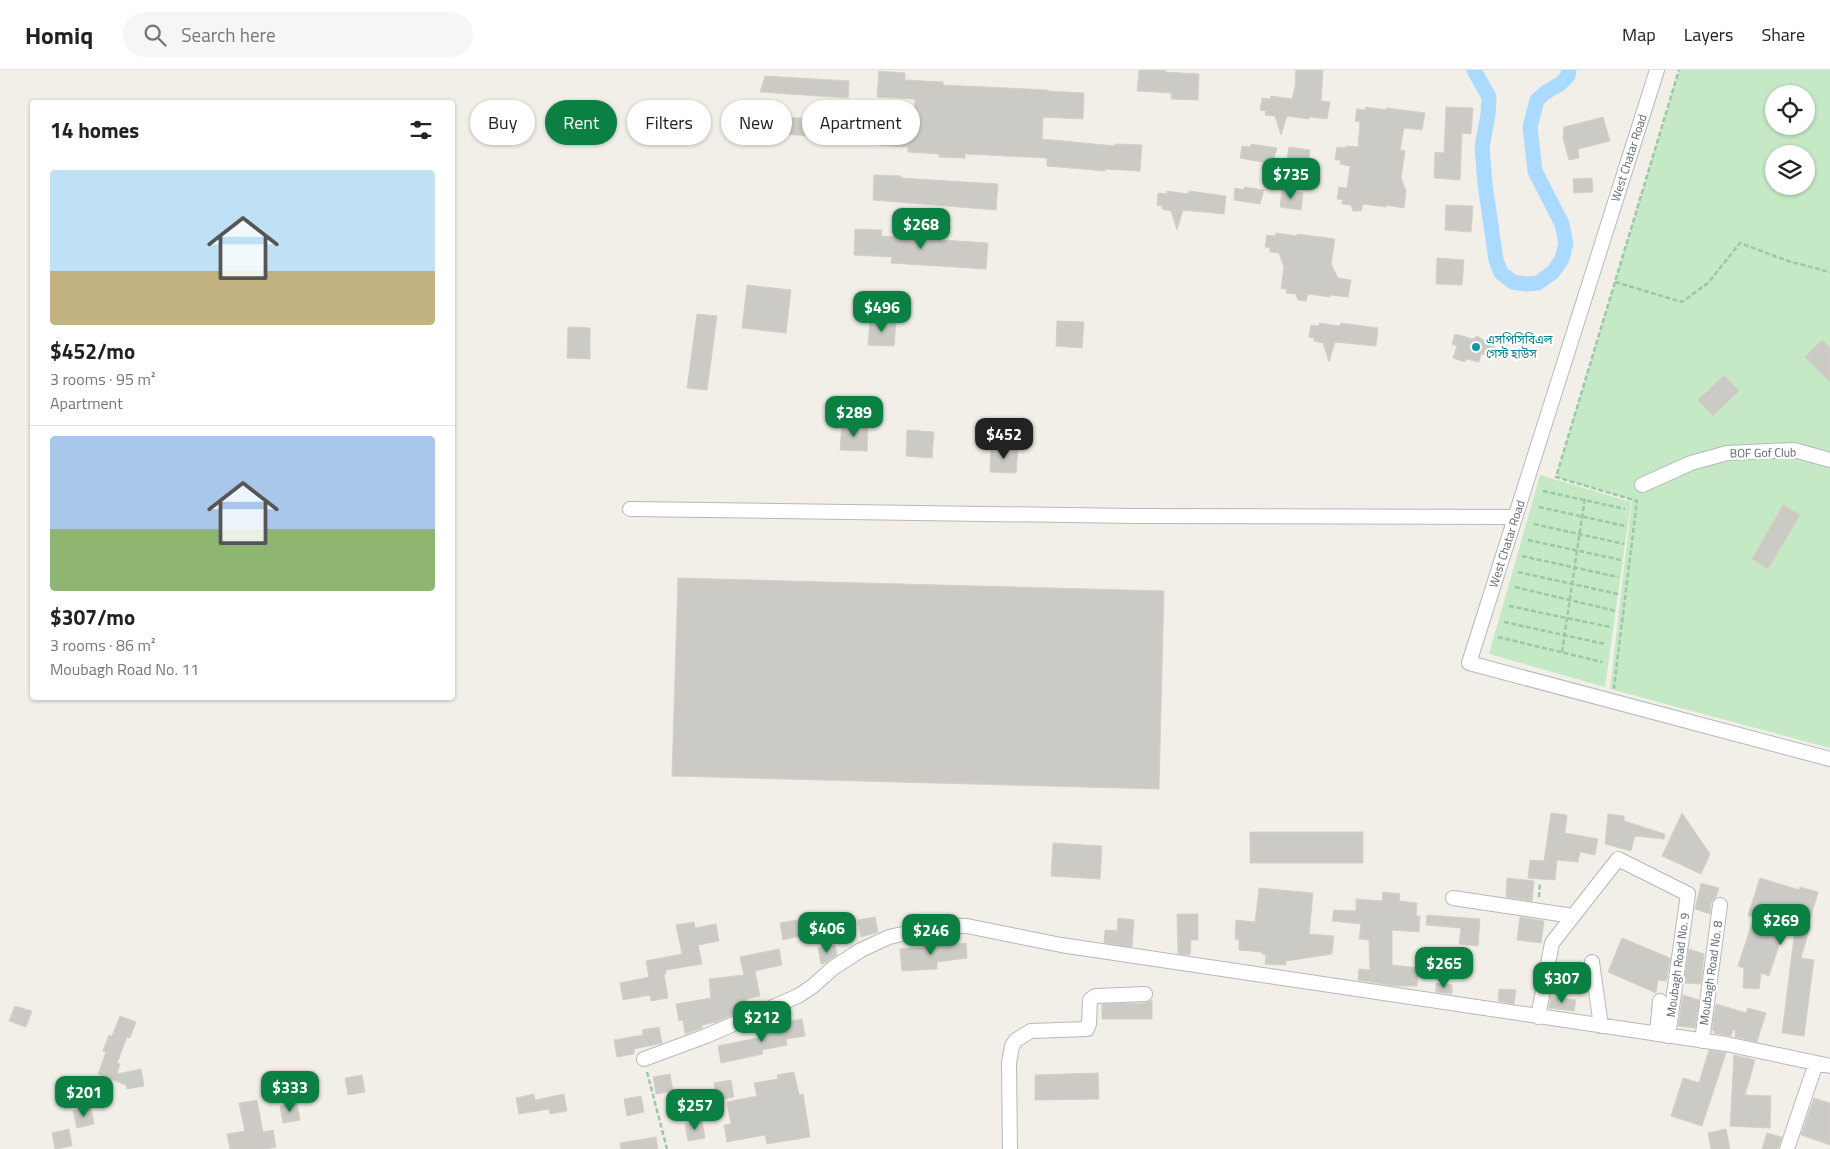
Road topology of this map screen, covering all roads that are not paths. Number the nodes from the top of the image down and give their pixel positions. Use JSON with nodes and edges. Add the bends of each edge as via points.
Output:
{"nodes":[{"id":1,"x":1657,"y":70,"type":"edge"},
{"id":2,"x":1830,"y":460,"type":"edge"},
{"id":3,"x":1642,"y":486,"type":"dead end"},
{"id":4,"x":630,"y":510,"type":"dead end"},
{"id":5,"x":1515,"y":517,"type":"junction"},
{"id":6,"x":1830,"y":759,"type":"edge"},
{"id":7,"x":1453,"y":898,"type":"dead end"},
{"id":8,"x":1720,"y":905,"type":"dead end"},
{"id":9,"x":1573,"y":916,"type":"junction"},
{"id":10,"x":1592,"y":962,"type":"dead end"},
{"id":11,"x":1144,"y":994,"type":"dead end"},
{"id":12,"x":1660,"y":1001,"type":"dead end"},
{"id":13,"x":1538,"y":1017,"type":"junction"},
{"id":14,"x":1601,"y":1026,"type":"junction"},
{"id":15,"x":1663,"y":1035,"type":"junction"},
{"id":16,"x":1702,"y":1041,"type":"junction"},
{"id":17,"x":644,"y":1059,"type":"road end"},
{"id":18,"x":1816,"y":1063,"type":"junction"},
{"id":19,"x":1830,"y":1066,"type":"edge"},
{"id":20,"x":1010,"y":1149,"type":"edge"},
{"id":21,"x":1787,"y":1149,"type":"edge"}],
"edges":[{"from":1,"to":5,"type":"street","name":"West Chatar Road"},
{"from":2,"to":3,"type":"street","name":"BOF Gof Club","via":[[1794,450],[1727,453],[1691,463]]},
{"from":4,"to":5,"type":"street"},
{"from":5,"to":6,"type":"street","name":"West Chatar Road","via":[[1469,663]]},
{"from":7,"to":9,"type":"street"},
{"from":8,"to":16,"type":"street","name":"Moubagh Road No. 8"},
{"from":9,"to":13,"type":"street","via":[[1552,943]]},
{"from":9,"to":15,"type":"street","name":"Moubagh Road No. 9","via":[[1618,859],[1688,894]]},
{"from":10,"to":14,"type":"street"},
{"from":11,"to":20,"type":"street","via":[[1095,996],[1090,1000],[1087,1029],[1031,1032],[1016,1040],[1009,1063]]},
{"from":12,"to":15,"type":"street"},
{"from":13,"to":14,"type":"street"},
{"from":13,"to":17,"type":"street","via":[[1061,945],[967,926],[938,926],[889,937],[833,968],[798,996]]},
{"from":14,"to":15,"type":"street"},
{"from":15,"to":16,"type":"street"},
{"from":16,"to":18,"type":"street"},
{"from":18,"to":19,"type":"street"},
{"from":18,"to":21,"type":"street"}]}
